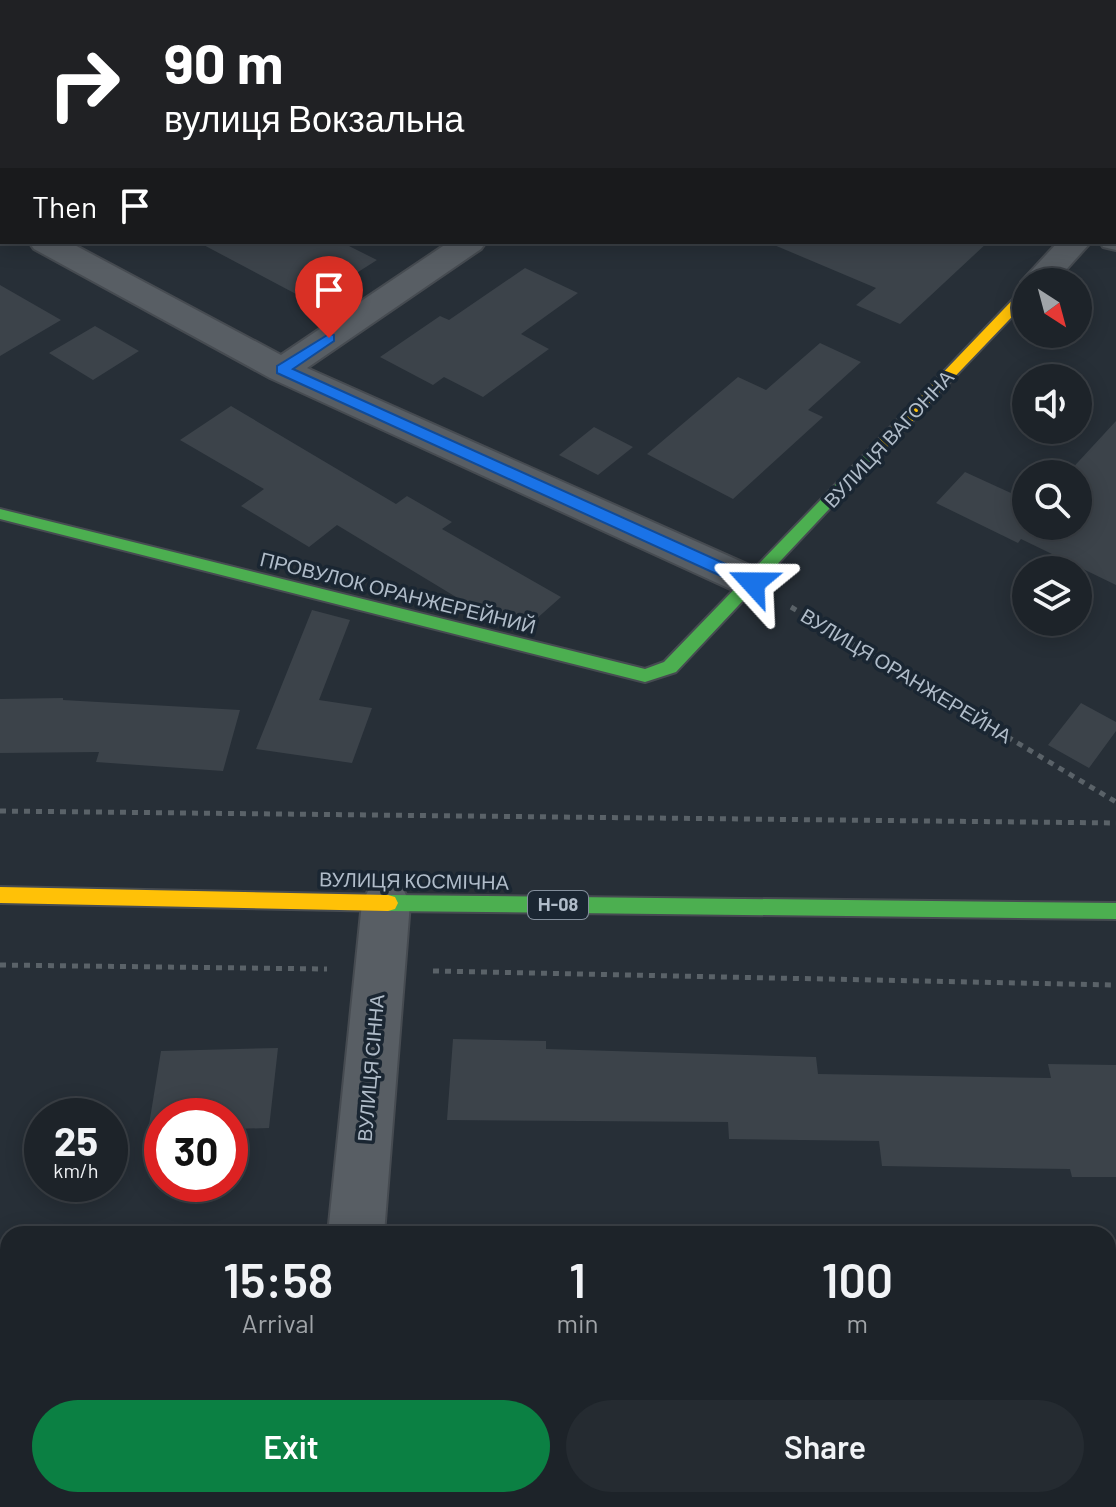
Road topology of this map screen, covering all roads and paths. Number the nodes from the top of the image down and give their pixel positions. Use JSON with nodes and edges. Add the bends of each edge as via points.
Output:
{"nodes":[{"id":1,"x":49,"y":244,"type":"edge"},
{"id":2,"x":467,"y":244,"type":"edge"},
{"id":3,"x":1073,"y":244,"type":"edge"},
{"id":4,"x":1050,"y":268,"type":"edge"},
{"id":5,"x":1012,"y":309,"type":"edge"},
{"id":6,"x":282,"y":370,"type":"junction"},
{"id":7,"x":0,"y":514,"type":"edge"},
{"id":8,"x":753,"y":583,"type":"junction"},
{"id":9,"x":1116,"y":802,"type":"edge"},
{"id":10,"x":0,"y":811,"type":"edge"},
{"id":11,"x":1116,"y":823,"type":"edge"},
{"id":12,"x":0,"y":895,"type":"edge"},
{"id":13,"x":386,"y":903,"type":"junction"},
{"id":14,"x":1116,"y":911,"type":"edge"},
{"id":15,"x":0,"y":965,"type":"edge"},
{"id":16,"x":380,"y":970,"type":"junction"},
{"id":17,"x":1116,"y":985,"type":"edge"},
{"id":18,"x":357,"y":1226,"type":"edge"}],
"edges":[{"from":1,"to":6,"type":"street"},
{"from":2,"to":6,"type":"street"},
{"from":3,"to":4,"type":"street"},
{"from":5,"to":8,"type":"street","name":"ВУЛИЦЯ ВАГОННА"},
{"from":6,"to":8,"type":"street"},
{"from":7,"to":8,"type":"street","name":"ПРОВУЛОК ОРАНЖЕРЕЙНИЙ","via":[[645,676],[670,667]]},
{"from":8,"to":9,"type":"path","name":"ВУЛИЦЯ ОРАНЖЕРЕЙНА"},
{"from":10,"to":11,"type":"path"},
{"from":12,"to":13,"type":"street","name":"ВУЛИЦЯ КОСМІЧНА","number":"Н-08"},
{"from":13,"to":14,"type":"street","name":"ВУЛИЦЯ КОСМІЧНА","number":"Н-08"},
{"from":13,"to":16,"type":"street","name":"ВУЛИЦЯ СІННА"},
{"from":15,"to":16,"type":"path"},
{"from":16,"to":17,"type":"path"},
{"from":16,"to":18,"type":"street","name":"ВУЛИЦЯ СІННА"}]}
